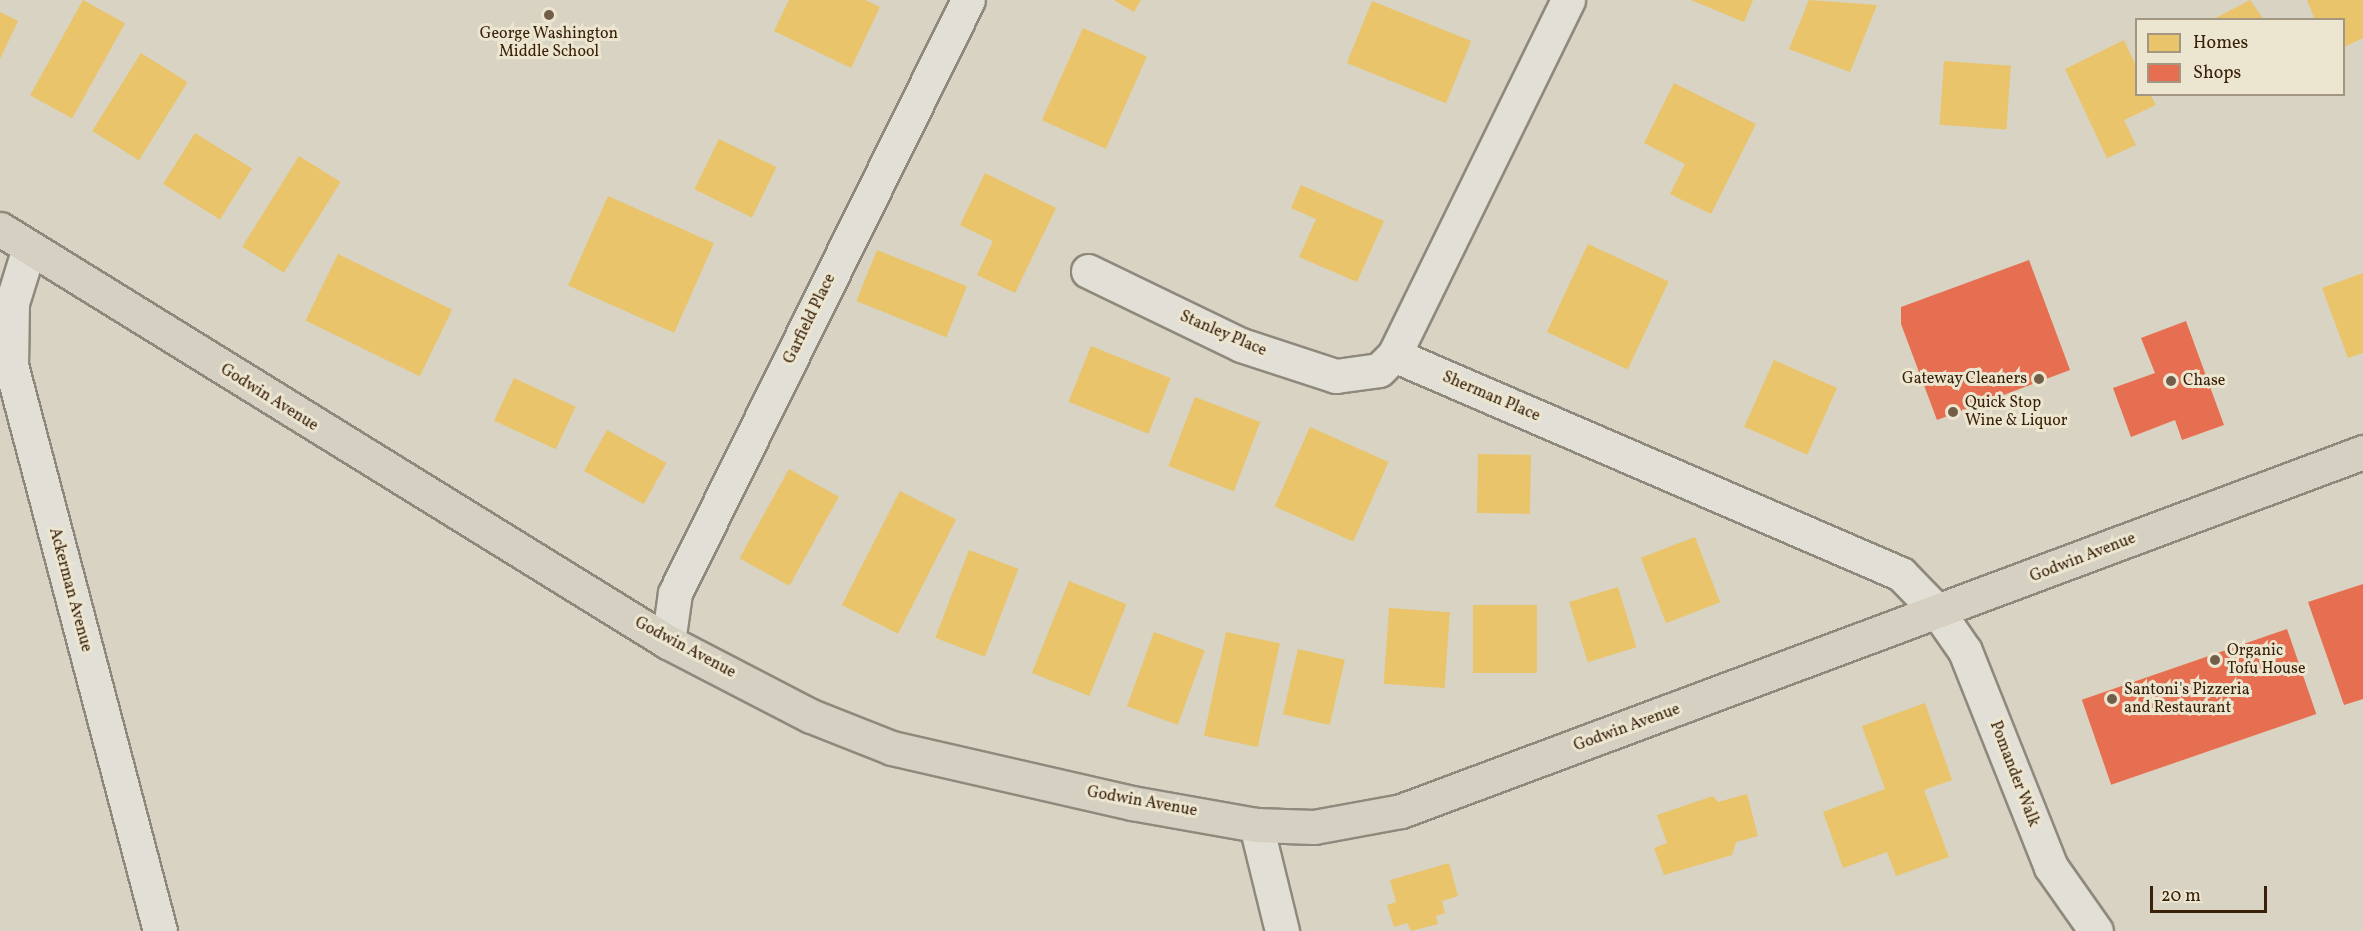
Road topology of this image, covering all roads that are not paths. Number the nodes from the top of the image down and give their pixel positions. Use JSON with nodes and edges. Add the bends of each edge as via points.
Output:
{"nodes":[{"id":1,"x":968,"y":0,"type":"edge"},
{"id":2,"x":1568,"y":0,"type":"edge"},
{"id":3,"x":0,"y":229,"type":"edge"},
{"id":4,"x":29,"y":248,"type":"junction"},
{"id":5,"x":1088,"y":271,"type":"dead end"},
{"id":6,"x":1394,"y":355,"type":"junction"},
{"id":7,"x":2363,"y":453,"type":"edge"},
{"id":8,"x":1938,"y":612,"type":"junction"},
{"id":9,"x":668,"y":642,"type":"junction"},
{"id":10,"x":1256,"y":825,"type":"junction"},
{"id":11,"x":160,"y":931,"type":"edge"},
{"id":12,"x":1282,"y":931,"type":"edge"},
{"id":13,"x":2096,"y":931,"type":"edge"}],
"edges":[{"from":1,"to":9,"type":"street","name":"Garfield Place","via":[[675,593]]},
{"from":2,"to":6,"type":"street"},
{"from":3,"to":4,"type":"main road","name":"Godwin Avenue"},
{"from":4,"to":9,"type":"main road","name":"Godwin Avenue"},
{"from":4,"to":11,"type":"street","name":"Ackerman Avenue","via":[[12,303],[11,365]]},
{"from":5,"to":6,"type":"street","name":"Stanley Place","via":[[1241,345],[1336,376],[1379,370]]},
{"from":6,"to":8,"type":"street","name":"Sherman Place","via":[[1901,574]]},
{"from":7,"to":8,"type":"main road","name":"Godwin Avenue"},
{"from":8,"to":10,"type":"main road","name":"Godwin Avenue","via":[[1401,811],[1314,828]]},
{"from":8,"to":13,"type":"street","name":"Pomander Walk","via":[[1965,651],[2051,867]]},
{"from":9,"to":10,"type":"main road","name":"Godwin Avenue","via":[[811,716],[892,748],[1132,803]]},
{"from":10,"to":12,"type":"street"}]}
